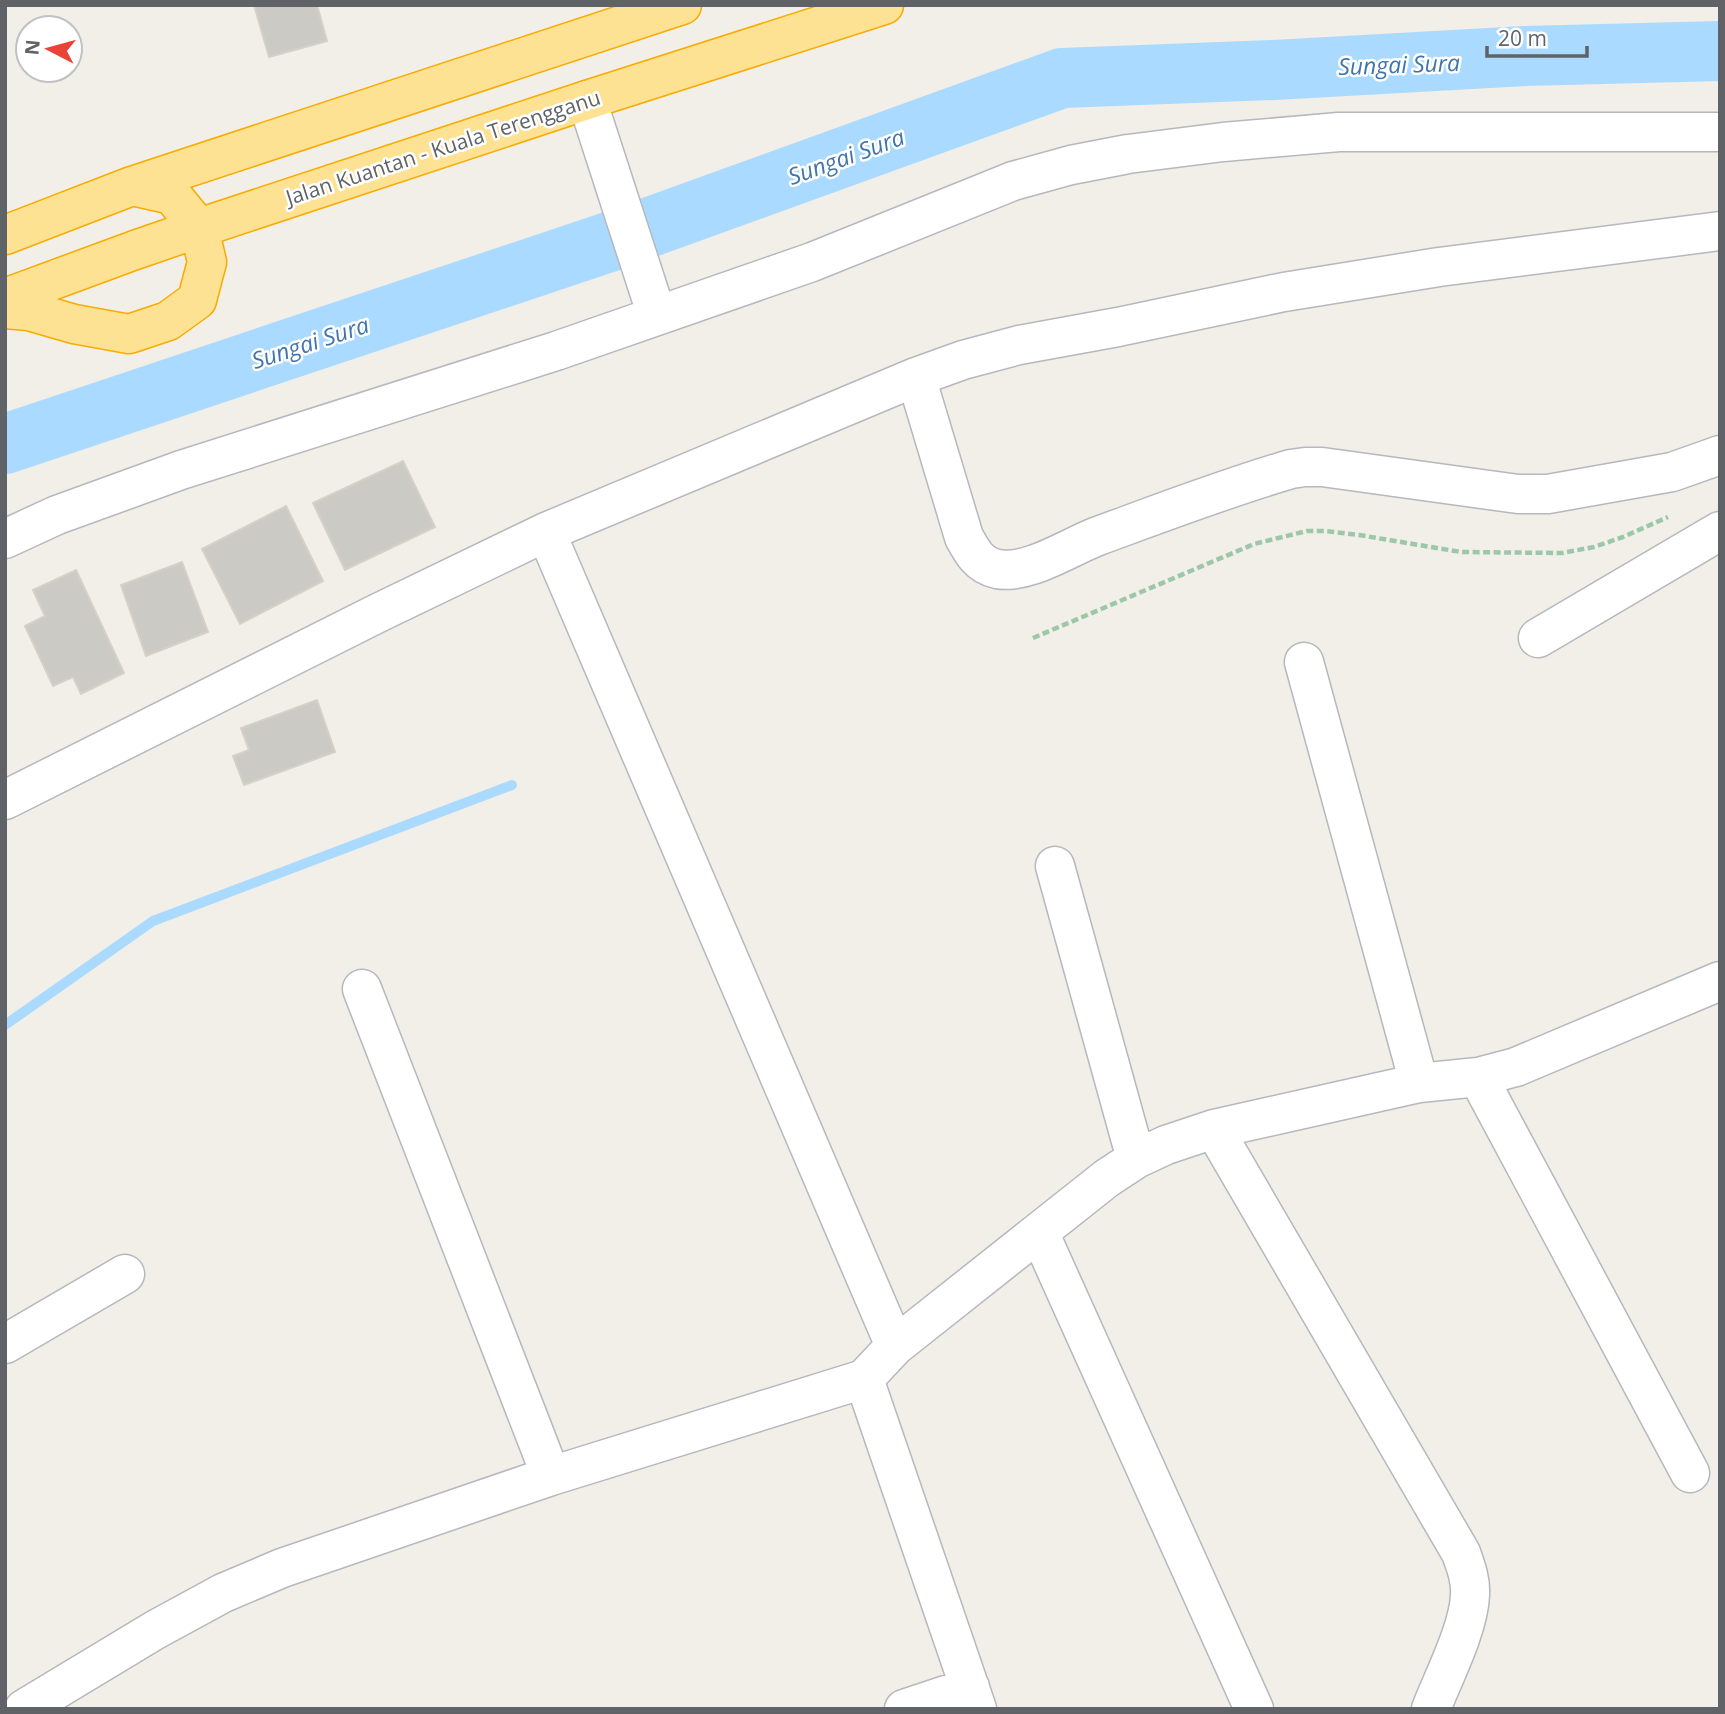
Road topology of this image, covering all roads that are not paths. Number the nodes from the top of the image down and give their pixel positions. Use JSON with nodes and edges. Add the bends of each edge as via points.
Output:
{"nodes":[{"id":1,"x":682,"y":5,"type":"edge"},
{"id":2,"x":884,"y":5,"type":"edge"},
{"id":3,"x":587,"y":100,"type":"junction"},
{"id":4,"x":1720,"y":132,"type":"edge"},
{"id":5,"x":132,"y":186,"type":"junction"},
{"id":6,"x":200,"y":228,"type":"junction"},
{"id":7,"x":1720,"y":231,"type":"edge"},
{"id":8,"x":5,"y":234,"type":"edge"},
{"id":9,"x":5,"y":298,"type":"edge"},
{"id":10,"x":5,"y":309,"type":"edge"},
{"id":11,"x":657,"y":316,"type":"junction"},
{"id":12,"x":916,"y":377,"type":"junction"},
{"id":13,"x":1720,"y":456,"type":"edge"},
{"id":14,"x":1720,"y":531,"type":"edge"},
{"id":15,"x":546,"y":532,"type":"junction"},
{"id":16,"x":5,"y":539,"type":"edge"},
{"id":17,"x":1538,"y":638,"type":"dead end"},
{"id":18,"x":1304,"y":662,"type":"dead end"},
{"id":19,"x":5,"y":800,"type":"edge"},
{"id":20,"x":1055,"y":866,"type":"dead end"},
{"id":21,"x":1718,"y":987,"type":"edge"},
{"id":22,"x":362,"y":989,"type":"dead end"},
{"id":23,"x":1478,"y":1077,"type":"junction"},
{"id":24,"x":1419,"y":1083,"type":"junction"},
{"id":25,"x":1214,"y":1129,"type":"junction"},
{"id":26,"x":1136,"y":1159,"type":"junction"},
{"id":27,"x":1039,"y":1232,"type":"junction"},
{"id":28,"x":125,"y":1274,"type":"dead end"},
{"id":29,"x":5,"y":1344,"type":"edge"},
{"id":30,"x":895,"y":1346,"type":"junction"},
{"id":31,"x":864,"y":1379,"type":"junction"},
{"id":32,"x":1690,"y":1473,"type":"dead end"},
{"id":33,"x":551,"y":1476,"type":"junction"},
{"id":34,"x":974,"y":1698,"type":"edge"},
{"id":35,"x":24,"y":1709,"type":"edge"},
{"id":36,"x":904,"y":1709,"type":"edge"},
{"id":37,"x":1254,"y":1709,"type":"edge"},
{"id":38,"x":1430,"y":1709,"type":"edge"}],
"edges":[{"from":1,"to":5,"type":"highway"},
{"from":2,"to":3,"type":"highway","name":"Jalan Kuantan - Kuala Terengganu"},
{"from":3,"to":6,"type":"highway","name":"Jalan Kuantan - Kuala Terengganu"},
{"from":3,"to":11,"type":"street"},
{"from":4,"to":11,"type":"street","via":[[1339,132],[1128,154],[1013,181],[812,262]]},
{"from":5,"to":6,"type":"highway","via":[[172,195]]},
{"from":5,"to":8,"type":"highway"},
{"from":6,"to":9,"type":"highway","name":"Jalan Kuantan - Kuala Terengganu"},
{"from":6,"to":10,"type":"highway","via":[[207,262],[197,300],[168,321],[129,334]]},
{"from":7,"to":12,"type":"street","via":[[1284,292],[1019,345]]},
{"from":11,"to":16,"type":"street","via":[[181,470]]},
{"from":12,"to":13,"type":"street","via":[[964,537],[983,564],[998,569],[1036,563],[1096,537],[1291,469],[1322,467],[1518,494],[1548,494],[1672,472]]},
{"from":12,"to":15,"type":"street"},
{"from":14,"to":17,"type":"street"},
{"from":15,"to":19,"type":"street"},
{"from":15,"to":30,"type":"street"},
{"from":18,"to":24,"type":"street"},
{"from":20,"to":26,"type":"street"},
{"from":21,"to":23,"type":"street","via":[[1516,1068]]},
{"from":22,"to":33,"type":"street"},
{"from":23,"to":24,"type":"street"},
{"from":23,"to":32,"type":"street"},
{"from":24,"to":25,"type":"street"},
{"from":25,"to":26,"type":"street"},
{"from":25,"to":38,"type":"street","via":[[1461,1553],[1471,1596],[1465,1624]]},
{"from":26,"to":27,"type":"street"},
{"from":27,"to":30,"type":"street"},
{"from":27,"to":37,"type":"street"},
{"from":28,"to":29,"type":"street"},
{"from":30,"to":31,"type":"street"},
{"from":31,"to":33,"type":"street"},
{"from":31,"to":34,"type":"street"},
{"from":33,"to":35,"type":"street","via":[[293,1564],[223,1593]]},
{"from":34,"to":36,"type":"street"}]}
